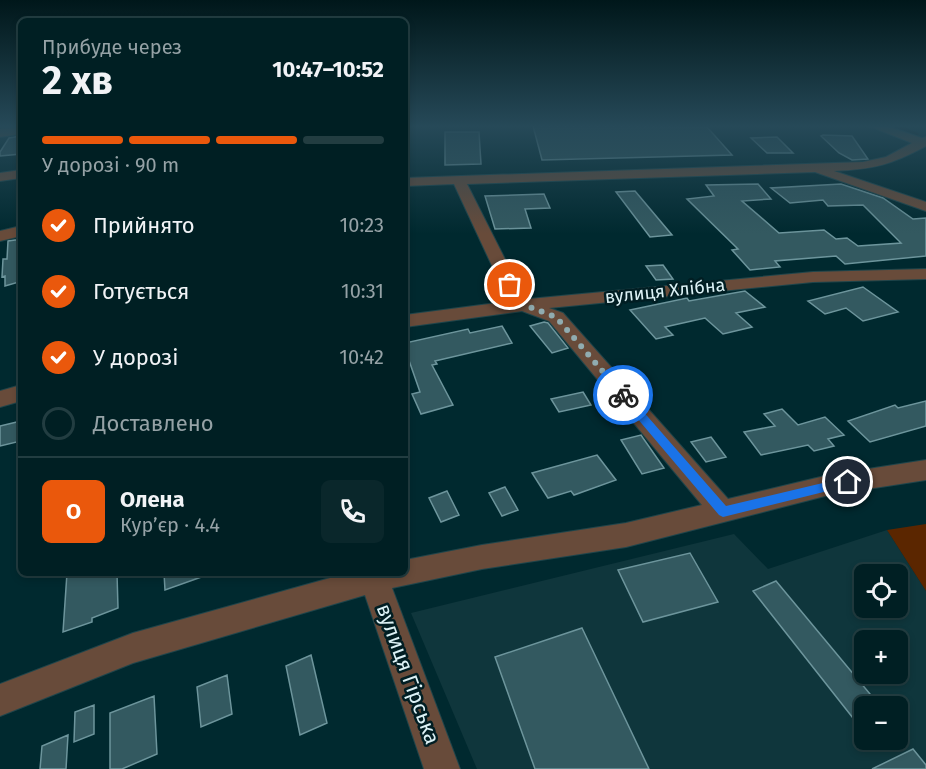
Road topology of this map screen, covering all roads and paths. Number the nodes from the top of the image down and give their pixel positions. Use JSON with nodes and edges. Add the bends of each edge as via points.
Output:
{"nodes":[{"id":1,"x":883,"y":162,"type":"edge"},
{"id":2,"x":815,"y":169,"type":"junction"},
{"id":3,"x":18,"y":174,"type":"edge"},
{"id":4,"x":0,"y":177,"type":"edge"},
{"id":5,"x":458,"y":179,"type":"junction"},
{"id":6,"x":408,"y":182,"type":"edge"},
{"id":7,"x":926,"y":207,"type":"edge"},
{"id":8,"x":18,"y":232,"type":"edge"},
{"id":9,"x":0,"y":236,"type":"edge"},
{"id":10,"x":926,"y":274,"type":"edge"},
{"id":11,"x":524,"y":305,"type":"junction"},
{"id":12,"x":408,"y":321,"type":"edge"},
{"id":13,"x":18,"y":394,"type":"edge"},
{"id":14,"x":0,"y":399,"type":"edge"},
{"id":15,"x":926,"y":470,"type":"edge"},
{"id":16,"x":723,"y":512,"type":"junction"},
{"id":17,"x":408,"y":572,"type":"edge"},
{"id":18,"x":389,"y":576,"type":"edge"},
{"id":19,"x":374,"y":579,"type":"junction"},
{"id":20,"x":0,"y":700,"type":"edge"},
{"id":21,"x":442,"y":769,"type":"edge"}],
"edges":[{"from":1,"to":2,"type":"street"},
{"from":2,"to":5,"type":"street"},
{"from":2,"to":7,"type":"street"},
{"from":3,"to":4,"type":"street"},
{"from":5,"to":6,"type":"street"},
{"from":5,"to":11,"type":"street","via":[[510,285]]},
{"from":8,"to":9,"type":"street"},
{"from":10,"to":11,"type":"street","name":"вулиця Хлібна","via":[[813,277]]},
{"from":11,"to":12,"type":"street","name":"вулиця Хлібна"},
{"from":11,"to":16,"type":"street","via":[[556,317]]},
{"from":13,"to":14,"type":"street"},
{"from":15,"to":16,"type":"street","via":[[829,485]]},
{"from":16,"to":17,"type":"street","via":[[626,535]]},
{"from":18,"to":19,"type":"street"},
{"from":19,"to":20,"type":"street","via":[[133,648]]},
{"from":19,"to":21,"type":"street","name":"вулиця Гірська"}]}
